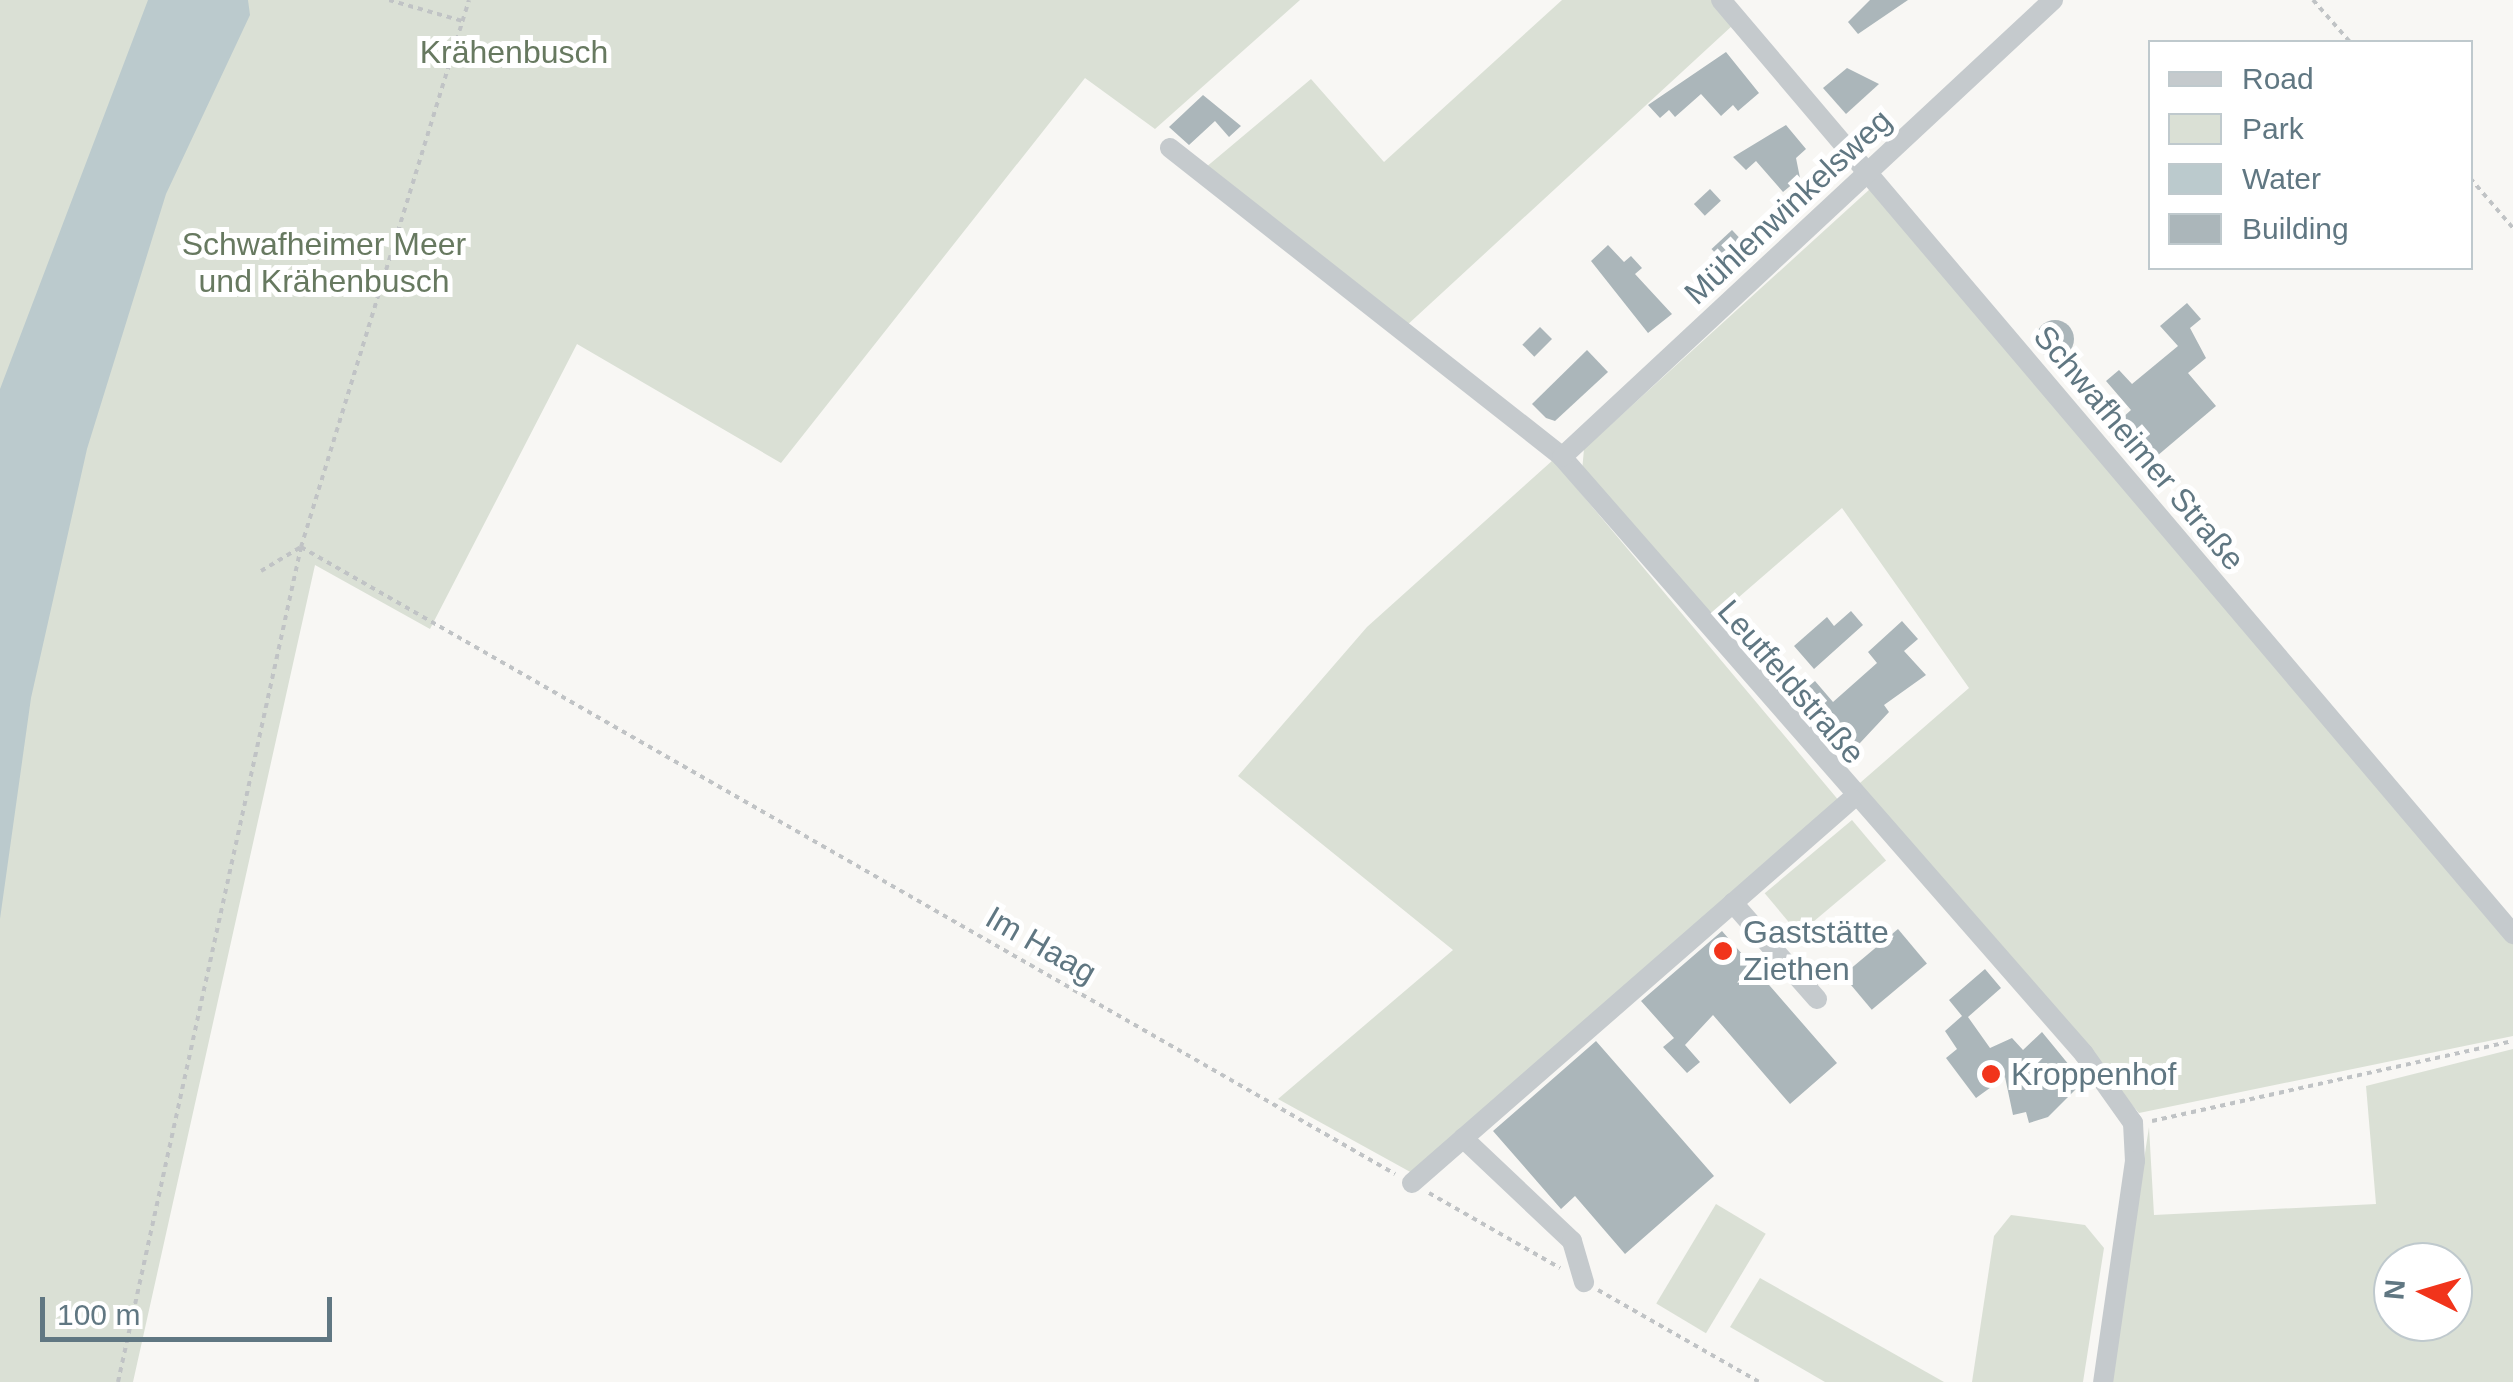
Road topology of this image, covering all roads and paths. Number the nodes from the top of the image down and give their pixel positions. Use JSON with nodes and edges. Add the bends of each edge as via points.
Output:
{"nodes":[{"id":1,"x":389,"y":0,"type":"edge"},
{"id":2,"x":469,"y":0,"type":"edge"},
{"id":3,"x":1721,"y":0,"type":"edge"},
{"id":4,"x":2053,"y":0,"type":"edge"},
{"id":5,"x":2312,"y":0,"type":"edge"},
{"id":6,"x":462,"y":21,"type":"junction"},
{"id":7,"x":2348,"y":40,"type":"edge"},
{"id":8,"x":1170,"y":148,"type":"dead end"},
{"id":9,"x":1867,"y":176,"type":"junction"},
{"id":10,"x":2473,"y":181,"type":"edge"},
{"id":11,"x":2513,"y":228,"type":"edge"},
{"id":12,"x":1562,"y":456,"type":"junction"},
{"id":13,"x":301,"y":547,"type":"junction"},
{"id":14,"x":261,"y":571,"type":"dead end"},
{"id":15,"x":1852,"y":799,"type":"junction"},
{"id":16,"x":1733,"y":903,"type":"junction"},
{"id":17,"x":2513,"y":934,"type":"edge"},
{"id":18,"x":1817,"y":1000,"type":"dead end"},
{"id":19,"x":2513,"y":1041,"type":"edge"},
{"id":20,"x":2132,"y":1123,"type":"junction"},
{"id":21,"x":1463,"y":1138,"type":"junction"},
{"id":22,"x":1412,"y":1184,"type":"junction"},
{"id":23,"x":1584,"y":1282,"type":"junction"},
{"id":24,"x":118,"y":1382,"type":"edge"},
{"id":25,"x":1758,"y":1382,"type":"edge"},
{"id":26,"x":2104,"y":1382,"type":"edge"}],
"edges":[{"from":1,"to":6,"type":"path"},
{"from":2,"to":6,"type":"path"},
{"from":3,"to":9,"type":"street","name":"Schwafheimer Straße"},
{"from":4,"to":9,"type":"street","name":"Mühlenwinkelsweg"},
{"from":5,"to":7,"type":"path"},
{"from":6,"to":13,"type":"path"},
{"from":8,"to":12,"type":"street","name":"Leutfeldstraße"},
{"from":9,"to":12,"type":"street","name":"Mühlenwinkelsweg"},
{"from":9,"to":17,"type":"street","name":"Schwafheimer Straße"},
{"from":10,"to":11,"type":"path"},
{"from":12,"to":15,"type":"street","name":"Leutfeldstraße"},
{"from":13,"to":14,"type":"path"},
{"from":13,"to":22,"type":"path","name":"Im Haag"},
{"from":13,"to":24,"type":"path"},
{"from":15,"to":16,"type":"street"},
{"from":15,"to":20,"type":"street","name":"Leutfeldstraße","via":[[2084,1054]]},
{"from":16,"to":18,"type":"street"},
{"from":16,"to":21,"type":"street"},
{"from":19,"to":20,"type":"path"},
{"from":20,"to":26,"type":"street","via":[[2136,1161]]},
{"from":21,"to":22,"type":"street"},
{"from":21,"to":23,"type":"street","via":[[1572,1241]]},
{"from":22,"to":23,"type":"path","name":"Im Haag"},
{"from":23,"to":25,"type":"path","name":"Im Haag"}]}
